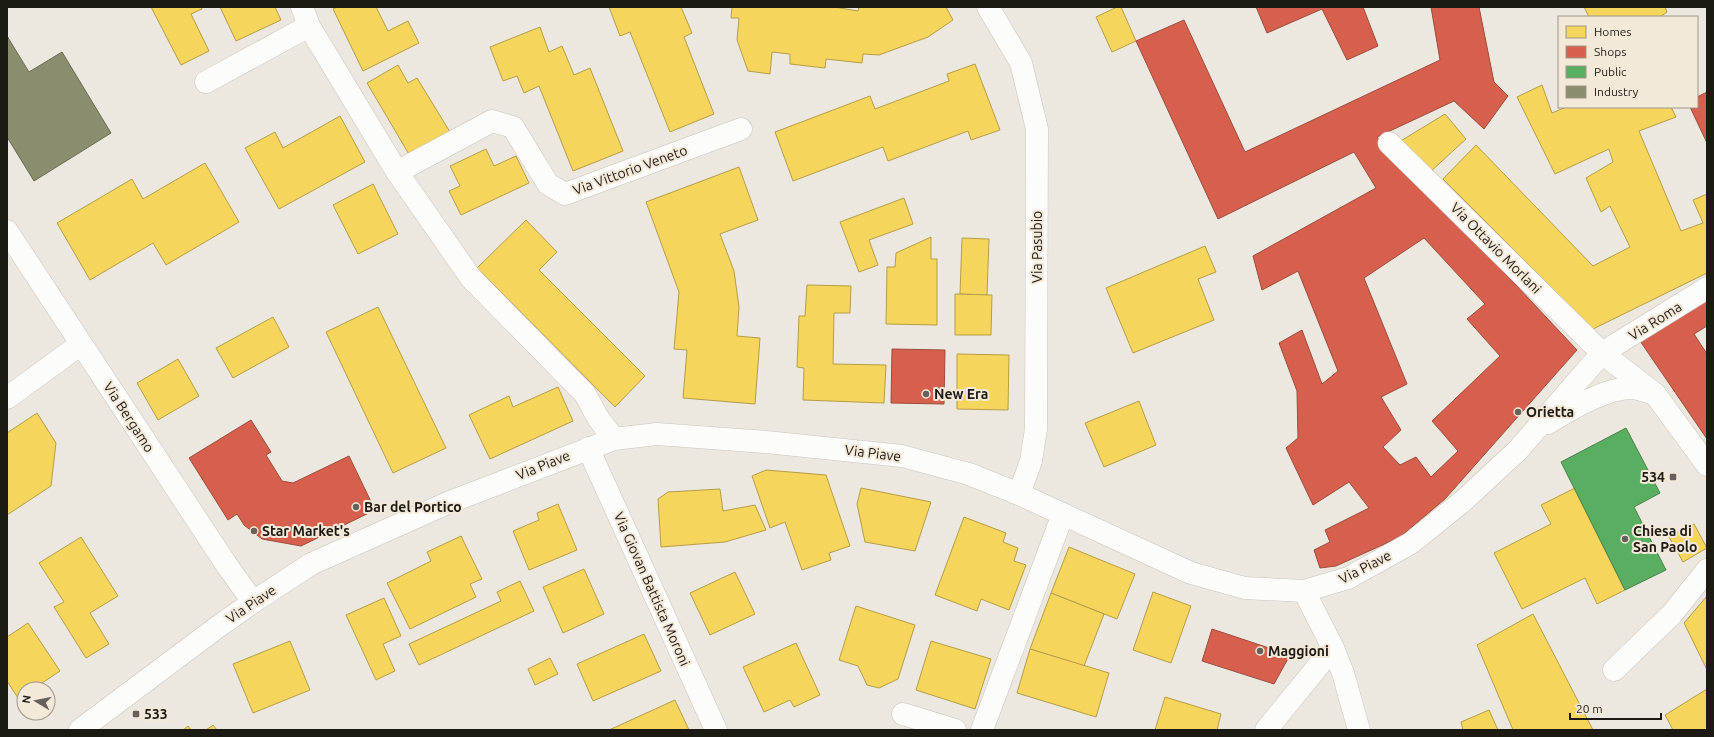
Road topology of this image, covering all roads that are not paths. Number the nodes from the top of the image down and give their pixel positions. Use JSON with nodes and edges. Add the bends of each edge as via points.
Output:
{"nodes":[{"id":1,"x":988,"y":7,"type":"edge"},
{"id":2,"x":305,"y":16,"type":"edge"},
{"id":3,"x":206,"y":82,"type":"dead end"},
{"id":4,"x":741,"y":129,"type":"dead end"},
{"id":5,"x":1390,"y":143,"type":"dead end"},
{"id":6,"x":397,"y":172,"type":"junction"},
{"id":7,"x":7,"y":232,"type":"edge"},
{"id":8,"x":1707,"y":288,"type":"edge"},
{"id":9,"x":81,"y":344,"type":"junction"},
{"id":10,"x":1602,"y":353,"type":"junction"},
{"id":11,"x":1655,"y":394,"type":"junction"},
{"id":12,"x":7,"y":398,"type":"edge"},
{"id":13,"x":1529,"y":436,"type":"junction"},
{"id":14,"x":614,"y":439,"type":"junction"},
{"id":15,"x":588,"y":448,"type":"junction"},
{"id":16,"x":1707,"y":465,"type":"edge"},
{"id":17,"x":1019,"y":494,"type":"junction"},
{"id":18,"x":1063,"y":514,"type":"junction"},
{"id":19,"x":1707,"y":570,"type":"edge"},
{"id":20,"x":1304,"y":592,"type":"junction"},
{"id":21,"x":253,"y":602,"type":"junction"},
{"id":22,"x":1333,"y":648,"type":"junction"},
{"id":23,"x":1614,"y":670,"type":"dead end"},
{"id":24,"x":903,"y":714,"type":"dead end"},
{"id":25,"x":80,"y":730,"type":"edge"},
{"id":26,"x":716,"y":730,"type":"edge"},
{"id":27,"x":955,"y":730,"type":"edge"},
{"id":28,"x":982,"y":730,"type":"edge"},
{"id":29,"x":1266,"y":730,"type":"edge"},
{"id":30,"x":1359,"y":730,"type":"edge"}],
"edges":[{"from":1,"to":17,"type":"street","name":"Via Pasubio","via":[[1021,63],[1037,129],[1036,429],[1031,461]]},
{"from":2,"to":3,"type":"street"},
{"from":2,"to":6,"type":"street"},
{"from":4,"to":6,"type":"street","name":"Via Vittorio Veneto","via":[[565,194],[548,184],[513,127],[492,121]]},
{"from":5,"to":10,"type":"street","name":"Via Ottavio Morlani"},
{"from":6,"to":14,"type":"street","via":[[471,278],[585,394],[598,418]]},
{"from":7,"to":9,"type":"street","name":"Via Bergamo"},
{"from":8,"to":10,"type":"street","name":"Via Roma"},
{"from":9,"to":12,"type":"street"},
{"from":9,"to":21,"type":"street","name":"Via Bergamo"},
{"from":10,"to":11,"type":"street","name":"Via Ottavio Morlani"},
{"from":10,"to":13,"type":"street","name":"Via Piave"},
{"from":11,"to":13,"type":"street","via":[[1631,388],[1612,391],[1565,413]]},
{"from":11,"to":16,"type":"street","name":"Via Ottavio Morlani"},
{"from":13,"to":20,"type":"street","name":"Via Piave","via":[[1518,450],[1463,501],[1411,543],[1348,578]]},
{"from":14,"to":15,"type":"street","name":"Via Piave"},
{"from":14,"to":17,"type":"street","name":"Via Piave","via":[[657,434],[752,440],[902,456],[969,474]]},
{"from":15,"to":21,"type":"street","name":"Via Piave","via":[[450,502],[311,564]]},
{"from":15,"to":26,"type":"street","name":"Via Giovan Battista Moroni"},
{"from":17,"to":18,"type":"street","name":"Via Piave"},
{"from":18,"to":20,"type":"street","name":"Via Piave","via":[[1191,573],[1245,588]]},
{"from":18,"to":28,"type":"street"},
{"from":19,"to":23,"type":"street","via":[[1672,614]]},
{"from":20,"to":22,"type":"street"},
{"from":21,"to":25,"type":"street","name":"Via Piave"},
{"from":22,"to":29,"type":"street"},
{"from":22,"to":30,"type":"street"},
{"from":24,"to":27,"type":"street"}]}
